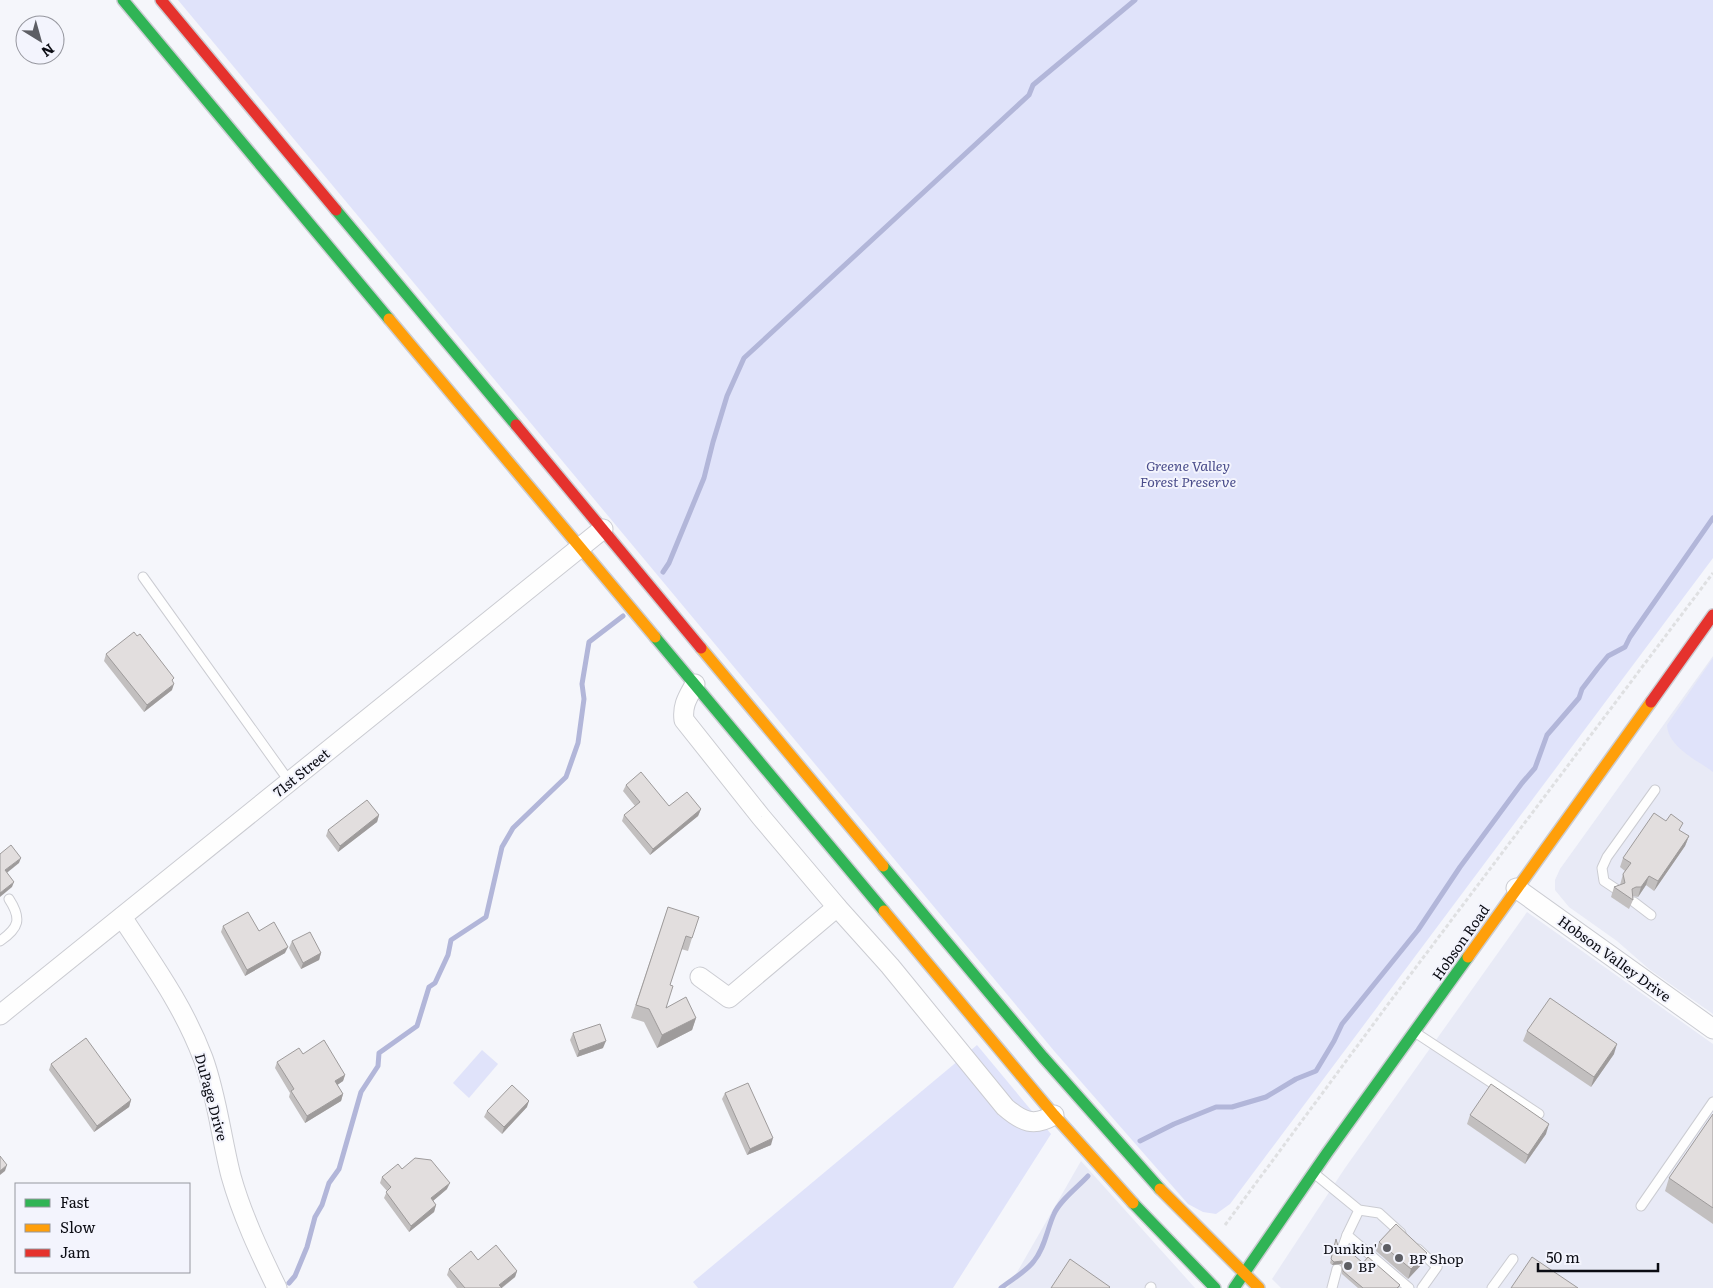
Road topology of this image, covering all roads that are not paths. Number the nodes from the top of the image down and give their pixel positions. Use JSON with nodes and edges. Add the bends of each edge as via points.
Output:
{"nodes":[{"id":1,"x":123,"y":0,"type":"edge"},
{"id":2,"x":161,"y":0,"type":"edge"},
{"id":3,"x":603,"y":529,"type":"junction"},
{"id":4,"x":579,"y":547,"type":"junction"},
{"id":5,"x":143,"y":577,"type":"dead end"},
{"id":6,"x":1713,"y":615,"type":"edge"},
{"id":7,"x":695,"y":684,"type":"junction"},
{"id":8,"x":289,"y":781,"type":"junction"},
{"id":9,"x":1655,"y":790,"type":"dead end"},
{"id":10,"x":1516,"y":888,"type":"junction"},
{"id":11,"x":1616,"y":889,"type":"edge"},
{"id":12,"x":10,"y":900,"type":"dead end"},
{"id":13,"x":1634,"y":902,"type":"edge"},
{"id":14,"x":836,"y":907,"type":"junction"},
{"id":15,"x":1652,"y":915,"type":"dead end"},
{"id":16,"x":122,"y":917,"type":"junction"},
{"id":17,"x":0,"y":941,"type":"edge"},
{"id":18,"x":700,"y":977,"type":"dead end"},
{"id":19,"x":0,"y":1015,"type":"edge"},
{"id":20,"x":1713,"y":1029,"type":"edge"},
{"id":21,"x":1414,"y":1032,"type":"junction"},
{"id":22,"x":1713,"y":1102,"type":"edge"},
{"id":23,"x":1539,"y":1114,"type":"dead end"},
{"id":24,"x":1054,"y":1115,"type":"junction"},
{"id":25,"x":1313,"y":1172,"type":"junction"},
{"id":26,"x":1640,"y":1206,"type":"dead end"},
{"id":27,"x":1359,"y":1210,"type":"junction"},
{"id":28,"x":1347,"y":1235,"type":"junction"},
{"id":29,"x":1342,"y":1249,"type":"edge"},
{"id":30,"x":1513,"y":1259,"type":"dead end"},
{"id":31,"x":1338,"y":1270,"type":"dead end"},
{"id":32,"x":1244,"y":1273,"type":"junction"},
{"id":33,"x":277,"y":1288,"type":"edge"},
{"id":34,"x":1215,"y":1288,"type":"edge"},
{"id":35,"x":1234,"y":1288,"type":"edge"},
{"id":36,"x":1259,"y":1288,"type":"edge"},
{"id":37,"x":1332,"y":1288,"type":"edge"},
{"id":38,"x":1409,"y":1288,"type":"edge"},
{"id":39,"x":1422,"y":1288,"type":"edge"},
{"id":40,"x":1492,"y":1288,"type":"edge"}],
"edges":[{"from":1,"to":4,"type":"main road"},
{"from":2,"to":3,"type":"main road"},
{"from":3,"to":4,"type":"street","name":"71st Street"},
{"from":3,"to":32,"type":"main road","via":[[1043,1057],[1177,1208]]},
{"from":4,"to":7,"type":"main road"},
{"from":4,"to":8,"type":"street","name":"71st Street"},
{"from":5,"to":8,"type":"lane"},
{"from":6,"to":10,"type":"main road","name":"Hobson Road"},
{"from":7,"to":14,"type":"street","via":[[686,700],[684,720]]},
{"from":7,"to":24,"type":"main road"},
{"from":8,"to":16,"type":"street","name":"71st Street"},
{"from":9,"to":11,"type":"lane","via":[[1602,868],[1604,881]]},
{"from":10,"to":20,"type":"street","name":"Hobson Valley Drive"},
{"from":10,"to":21,"type":"main road","name":"Hobson Road"},
{"from":12,"to":17,"type":"lane","via":[[18,912],[16,927],[12,934]]},
{"from":13,"to":15,"type":"lane"},
{"from":14,"to":18,"type":"street","via":[[729,998]]},
{"from":14,"to":24,"type":"street","via":[[890,966],[1005,1107],[1034,1123]]},
{"from":16,"to":19,"type":"street","name":"71st Street"},
{"from":16,"to":33,"type":"street","name":"DuPage Drive","via":[[170,988],[194,1036],[211,1084],[240,1205]]},
{"from":21,"to":23,"type":"lane"},
{"from":21,"to":25,"type":"main road","name":"Hobson Road"},
{"from":22,"to":26,"type":"lane"},
{"from":24,"to":34,"type":"main road","via":[[1141,1213]]},
{"from":25,"to":27,"type":"lane"},
{"from":25,"to":32,"type":"main road","name":"Hobson Road"},
{"from":27,"to":28,"type":"lane"},
{"from":27,"to":39,"type":"lane","via":[[1379,1213],[1437,1267]]},
{"from":28,"to":29,"type":"lane"},
{"from":28,"to":38,"type":"lane"},
{"from":30,"to":40,"type":"lane"},
{"from":31,"to":37,"type":"lane"},
{"from":32,"to":35,"type":"main road","name":"Hobson Road"},
{"from":32,"to":36,"type":"main road"}]}
